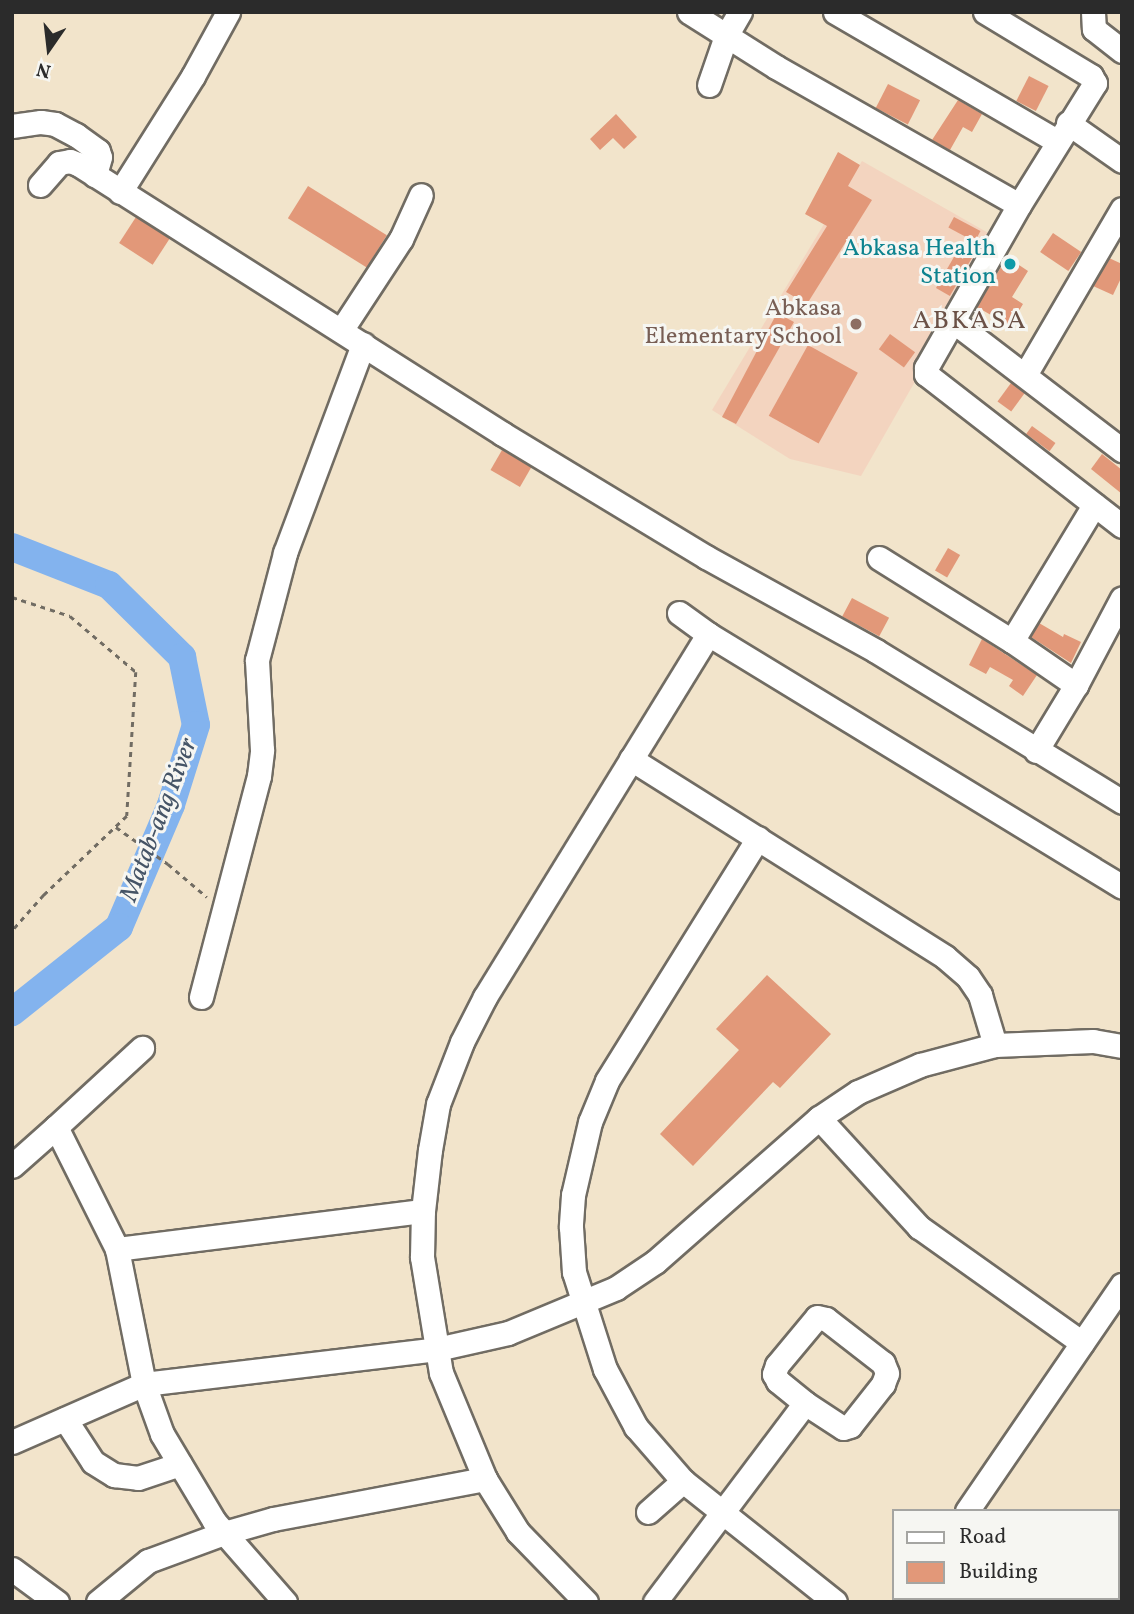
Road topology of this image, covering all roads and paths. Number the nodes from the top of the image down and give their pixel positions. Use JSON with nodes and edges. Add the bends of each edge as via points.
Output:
{"nodes":[{"id":1,"x":228,"y":12,"type":"edge"},
{"id":2,"x":689,"y":12,"type":"edge"},
{"id":3,"x":740,"y":12,"type":"edge"},
{"id":4,"x":835,"y":12,"type":"edge"},
{"id":5,"x":985,"y":12,"type":"edge"},
{"id":6,"x":1093,"y":12,"type":"edge"},
{"id":7,"x":726,"y":36,"type":"junction"},
{"id":8,"x":1122,"y":51,"type":"edge"},
{"id":9,"x":709,"y":85,"type":"dead end"},
{"id":10,"x":12,"y":126,"type":"edge"},
{"id":11,"x":1062,"y":132,"type":"junction"},
{"id":12,"x":1122,"y":161,"type":"edge"},
{"id":13,"x":95,"y":175,"type":"junction"},
{"id":14,"x":40,"y":185,"type":"dead end"},
{"id":15,"x":120,"y":192,"type":"junction"},
{"id":16,"x":421,"y":195,"type":"dead end"},
{"id":17,"x":1019,"y":205,"type":"junction"},
{"id":18,"x":1122,"y":209,"type":"edge"},
{"id":19,"x":953,"y":321,"type":"junction"},
{"id":20,"x":342,"y":330,"type":"junction"},
{"id":21,"x":363,"y":344,"type":"junction"},
{"id":22,"x":1025,"y":375,"type":"junction"},
{"id":23,"x":1122,"y":450,"type":"edge"},
{"id":24,"x":1094,"y":505,"type":"junction"},
{"id":25,"x":1122,"y":526,"type":"edge"},
{"id":26,"x":879,"y":558,"type":"dead end"},
{"id":27,"x":12,"y":597,"type":"edge"},
{"id":28,"x":1122,"y":598,"type":"edge"},
{"id":29,"x":679,"y":613,"type":"dead end"},
{"id":30,"x":708,"y":634,"type":"junction"},
{"id":31,"x":1012,"y":640,"type":"junction"},
{"id":32,"x":1076,"y":685,"type":"junction"},
{"id":33,"x":1036,"y":751,"type":"junction"},
{"id":34,"x":631,"y":759,"type":"junction"},
{"id":35,"x":1122,"y":802,"type":"edge"},
{"id":36,"x":116,"y":827,"type":"junction"},
{"id":37,"x":758,"y":838,"type":"junction"},
{"id":38,"x":1122,"y":887,"type":"edge"},
{"id":39,"x":223,"y":911,"type":"junction"},
{"id":40,"x":12,"y":931,"type":"edge"},
{"id":41,"x":201,"y":997,"type":"dead end"},
{"id":42,"x":995,"y":1045,"type":"junction"},
{"id":43,"x":1122,"y":1045,"type":"edge"},
{"id":44,"x":142,"y":1048,"type":"dead end"},
{"id":45,"x":819,"y":1118,"type":"junction"},
{"id":46,"x":56,"y":1127,"type":"junction"},
{"id":47,"x":12,"y":1166,"type":"edge"},
{"id":48,"x":423,"y":1211,"type":"junction"},
{"id":49,"x":117,"y":1249,"type":"junction"},
{"id":50,"x":1122,"y":1285,"type":"edge"},
{"id":51,"x":582,"y":1304,"type":"junction"},
{"id":52,"x":1082,"y":1343,"type":"junction"},
{"id":53,"x":437,"y":1349,"type":"junction"},
{"id":54,"x":144,"y":1384,"type":"junction"},
{"id":55,"x":806,"y":1403,"type":"junction"},
{"id":56,"x":65,"y":1419,"type":"junction"},
{"id":57,"x":12,"y":1442,"type":"edge"},
{"id":58,"x":180,"y":1464,"type":"junction"},
{"id":59,"x":485,"y":1479,"type":"junction"},
{"id":60,"x":683,"y":1481,"type":"junction"},
{"id":61,"x":968,"y":1509,"type":"edge"},
{"id":62,"x":648,"y":1512,"type":"dead end"},
{"id":63,"x":721,"y":1513,"type":"junction"},
{"id":64,"x":224,"y":1533,"type":"junction"},
{"id":65,"x":12,"y":1569,"type":"edge"},
{"id":66,"x":57,"y":1602,"type":"edge"},
{"id":67,"x":98,"y":1602,"type":"edge"},
{"id":68,"x":285,"y":1602,"type":"edge"},
{"id":69,"x":586,"y":1602,"type":"edge"},
{"id":70,"x":655,"y":1602,"type":"edge"},
{"id":71,"x":835,"y":1602,"type":"edge"}],
"edges":[{"from":1,"to":15,"type":"street"},
{"from":2,"to":7,"type":"street"},
{"from":3,"to":7,"type":"street"},
{"from":4,"to":11,"type":"street"},
{"from":5,"to":11,"type":"street","via":[[1094,80],[1093,89]]},
{"from":6,"to":8,"type":"street","via":[[1094,29]]},
{"from":7,"to":9,"type":"street"},
{"from":7,"to":17,"type":"street"},
{"from":10,"to":13,"type":"street","via":[[41,122],[76,135],[98,151]]},
{"from":11,"to":12,"type":"street"},
{"from":11,"to":17,"type":"street"},
{"from":13,"to":14,"type":"street","via":[[70,161],[58,163]]},
{"from":13,"to":15,"type":"street"},
{"from":15,"to":20,"type":"street"},
{"from":16,"to":20,"type":"street","via":[[401,239]]},
{"from":17,"to":19,"type":"street"},
{"from":18,"to":22,"type":"street"},
{"from":19,"to":22,"type":"street"},
{"from":19,"to":24,"type":"street","via":[[926,368],[928,377]]},
{"from":20,"to":21,"type":"street"},
{"from":21,"to":33,"type":"street","via":[[706,557],[876,651]]},
{"from":21,"to":39,"type":"street","via":[[285,553],[257,660],[259,776]]},
{"from":22,"to":23,"type":"street"},
{"from":24,"to":25,"type":"street"},
{"from":24,"to":31,"type":"street"},
{"from":26,"to":31,"type":"street"},
{"from":27,"to":36,"type":"path","via":[[70,616],[136,672],[127,816]]},
{"from":28,"to":32,"type":"street"},
{"from":29,"to":30,"type":"street"},
{"from":30,"to":34,"type":"street"},
{"from":30,"to":38,"type":"street"},
{"from":31,"to":32,"type":"street"},
{"from":32,"to":33,"type":"street"},
{"from":33,"to":35,"type":"street"},
{"from":34,"to":37,"type":"street"},
{"from":34,"to":48,"type":"street","via":[[485,996],[462,1042],[438,1104]]},
{"from":36,"to":39,"type":"path"},
{"from":36,"to":40,"type":"path"},
{"from":37,"to":42,"type":"street","via":[[946,957],[980,995]]},
{"from":37,"to":51,"type":"street","via":[[607,1081],[590,1122],[580,1155],[570,1227]]},
{"from":39,"to":41,"type":"street"},
{"from":42,"to":43,"type":"street","via":[[1093,1041]]},
{"from":42,"to":45,"type":"street","via":[[920,1065],[858,1092]]},
{"from":44,"to":46,"type":"street"},
{"from":45,"to":51,"type":"street","via":[[677,1246],[616,1288]]},
{"from":45,"to":52,"type":"street","via":[[919,1227]]},
{"from":46,"to":47,"type":"street"},
{"from":46,"to":49,"type":"street"},
{"from":48,"to":49,"type":"street"},
{"from":48,"to":53,"type":"street","via":[[422,1257]]},
{"from":49,"to":54,"type":"street"},
{"from":50,"to":52,"type":"street"},
{"from":51,"to":53,"type":"street","via":[[508,1334]]},
{"from":51,"to":60,"type":"street","via":[[617,1397],[636,1427]]},
{"from":52,"to":61,"type":"street"},
{"from":53,"to":54,"type":"street"},
{"from":53,"to":59,"type":"street","via":[[451,1403]]},
{"from":54,"to":56,"type":"street"},
{"from":54,"to":58,"type":"street","via":[[162,1434]]},
{"from":55,"to":55,"type":"street","via":[[835,1426],[850,1426],[883,1384],[887,1373],[883,1363],[826,1319],[817,1318],[774,1374]]},
{"from":55,"to":63,"type":"street"},
{"from":56,"to":57,"type":"street"},
{"from":56,"to":58,"type":"street","via":[[93,1462],[114,1475],[138,1478]]},
{"from":58,"to":64,"type":"street"},
{"from":59,"to":64,"type":"street","via":[[273,1519]]},
{"from":59,"to":69,"type":"street","via":[[519,1532]]},
{"from":60,"to":62,"type":"street"},
{"from":60,"to":63,"type":"street"},
{"from":63,"to":70,"type":"street"},
{"from":63,"to":71,"type":"street"},
{"from":64,"to":67,"type":"street","via":[[148,1561]]},
{"from":64,"to":68,"type":"street"},
{"from":65,"to":66,"type":"street"}]}
